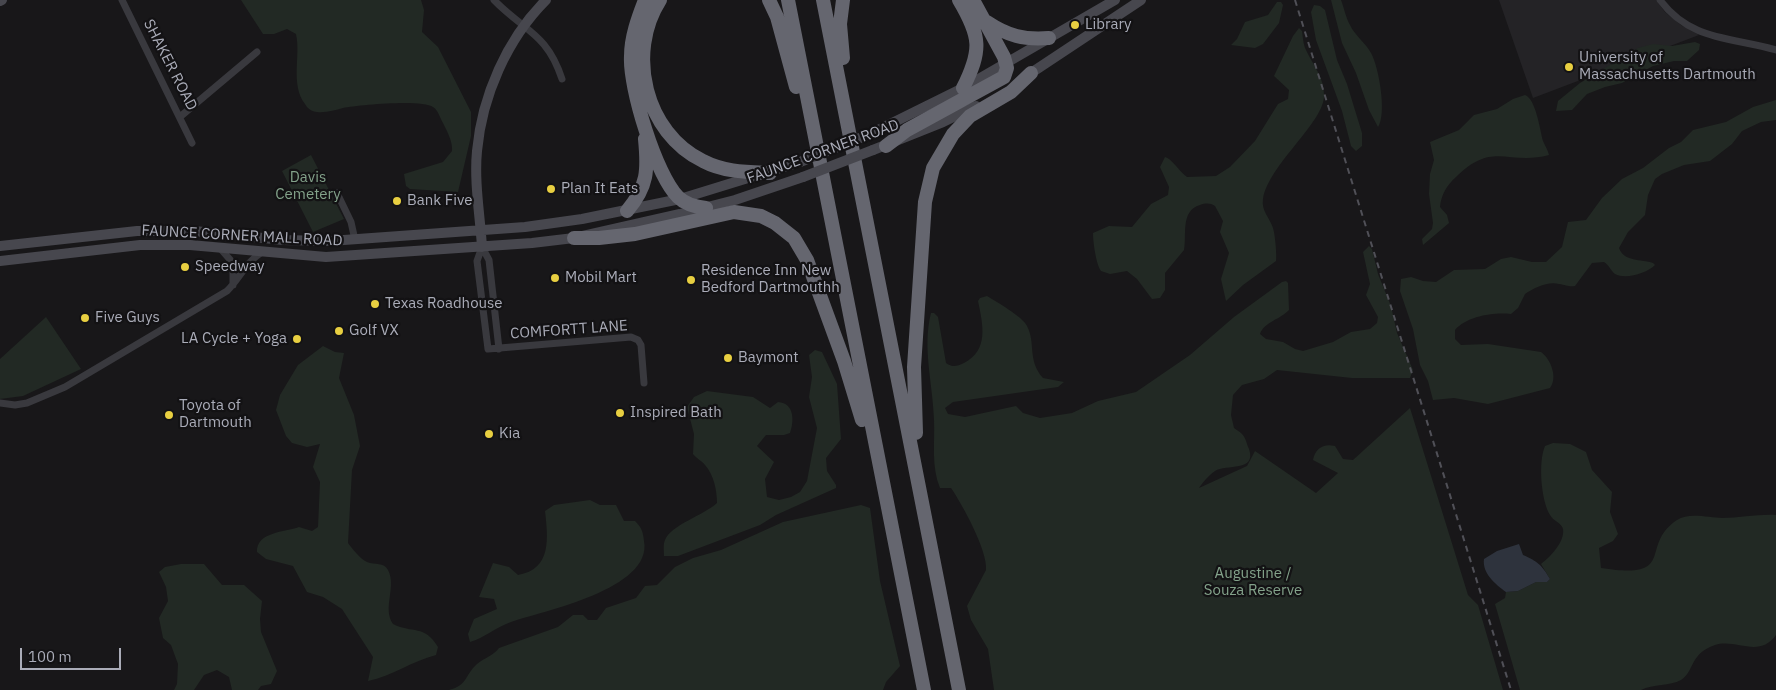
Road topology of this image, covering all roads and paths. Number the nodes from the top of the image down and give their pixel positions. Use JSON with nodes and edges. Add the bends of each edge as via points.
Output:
{"nodes":[{"id":1,"x":122,"y":0,"type":"edge"},
{"id":2,"x":494,"y":0,"type":"edge"},
{"id":3,"x":546,"y":0,"type":"edge"},
{"id":4,"x":645,"y":0,"type":"edge"},
{"id":5,"x":660,"y":0,"type":"edge"},
{"id":6,"x":769,"y":0,"type":"edge"},
{"id":7,"x":788,"y":0,"type":"edge"},
{"id":8,"x":823,"y":0,"type":"edge"},
{"id":9,"x":843,"y":0,"type":"edge"},
{"id":10,"x":959,"y":0,"type":"edge"},
{"id":11,"x":974,"y":0,"type":"edge"},
{"id":12,"x":1115,"y":0,"type":"edge"},
{"id":13,"x":1660,"y":0,"type":"edge"},
{"id":14,"x":1136,"y":1,"type":"edge"},
{"id":15,"x":985,"y":20,"type":"junction"},
{"id":16,"x":524,"y":25,"type":"junction"},
{"id":17,"x":1049,"y":38,"type":"junction"},
{"id":18,"x":1776,"y":50,"type":"edge"},
{"id":19,"x":257,"y":52,"type":"dead end"},
{"id":20,"x":1006,"y":64,"type":"junction"},
{"id":21,"x":1031,"y":73,"type":"junction"},
{"id":22,"x":562,"y":79,"type":"dead end"},
{"id":23,"x":963,"y":88,"type":"junction"},
{"id":24,"x":181,"y":116,"type":"junction"},
{"id":25,"x":847,"y":118,"type":"junction"},
{"id":26,"x":644,"y":123,"type":"junction"},
{"id":27,"x":192,"y":143,"type":"dead end"},
{"id":28,"x":816,"y":145,"type":"junction"},
{"id":29,"x":880,"y":148,"type":"junction"},
{"id":30,"x":770,"y":173,"type":"junction"},
{"id":31,"x":336,"y":193,"type":"dead end"},
{"id":32,"x":680,"y":199,"type":"junction"},
{"id":33,"x":706,"y":208,"type":"junction"},
{"id":34,"x":627,"y":211,"type":"junction"},
{"id":35,"x":481,"y":231,"type":"junction"},
{"id":36,"x":574,"y":238,"type":"junction"},
{"id":37,"x":355,"y":240,"type":"junction"},
{"id":38,"x":0,"y":246,"type":"edge"},
{"id":39,"x":482,"y":246,"type":"junction"},
{"id":40,"x":219,"y":247,"type":"junction"},
{"id":41,"x":262,"y":252,"type":"junction"},
{"id":42,"x":0,"y":261,"type":"edge"},
{"id":43,"x":232,"y":285,"type":"junction"},
{"id":44,"x":499,"y":349,"type":"junction"},
{"id":45,"x":644,"y":383,"type":"dead end"},
{"id":46,"x":0,"y":403,"type":"edge"},
{"id":47,"x":883,"y":480,"type":"junction"},
{"id":48,"x":918,"y":484,"type":"junction"},
{"id":49,"x":924,"y":690,"type":"edge"},
{"id":50,"x":959,"y":690,"type":"edge"}],
"edges":[{"from":1,"to":24,"type":"street","name":"SHAKER ROAD"},
{"from":2,"to":16,"type":"street"},
{"from":3,"to":16,"type":"main road"},
{"from":4,"to":26,"type":"highway","via":[[634,31],[631,55],[633,85]]},
{"from":5,"to":30,"type":"highway","via":[[647,27],[643,61],[649,96],[661,123],[680,145],[702,161],[735,171]]},
{"from":6,"to":28,"type":"highway"},
{"from":7,"to":28,"type":"highway"},
{"from":8,"to":25,"type":"highway"},
{"from":9,"to":25,"type":"highway","via":[[840,24]]},
{"from":10,"to":23,"type":"highway","via":[[973,24],[978,43],[974,64]]},
{"from":11,"to":15,"type":"highway"},
{"from":12,"to":17,"type":"main road","name":"FAUNCE CORNER ROAD"},
{"from":13,"to":18,"type":"street","via":[[1679,18],[1704,34]]},
{"from":14,"to":21,"type":"main road","name":"FAUNCE CORNER ROAD"},
{"from":15,"to":17,"type":"highway","via":[[1016,37]]},
{"from":15,"to":20,"type":"highway"},
{"from":16,"to":22,"type":"street","via":[[550,50]]},
{"from":16,"to":35,"type":"main road","via":[[499,70],[483,116],[476,162]]},
{"from":17,"to":20,"type":"main road","name":"FAUNCE CORNER ROAD"},
{"from":19,"to":24,"type":"street"},
{"from":20,"to":23,"type":"main road","name":"FAUNCE CORNER ROAD"},
{"from":20,"to":29,"type":"highway","via":[[1005,75],[999,81]]},
{"from":21,"to":29,"type":"main road","name":"FAUNCE CORNER ROAD","via":[[966,111]]},
{"from":21,"to":48,"type":"highway","via":[[1010,92],[970,116],[958,128],[940,152],[927,185],[914,367]]},
{"from":23,"to":30,"type":"main road","name":"FAUNCE CORNER ROAD","bridge":true,"via":[[870,134]]},
{"from":24,"to":27,"type":"street","name":"SHAKER ROAD"},
{"from":25,"to":48,"type":"highway"},
{"from":26,"to":32,"type":"highway","via":[[659,162]]},
{"from":26,"to":34,"type":"highway","via":[[647,162],[644,184]]},
{"from":28,"to":47,"type":"highway"},
{"from":29,"to":33,"type":"main road","name":"FAUNCE CORNER ROAD","bridge":true},
{"from":30,"to":32,"type":"main road","name":"FAUNCE CORNER ROAD"},
{"from":31,"to":37,"type":"street","via":[[351,222]]},
{"from":32,"to":33,"type":"highway"},
{"from":32,"to":34,"type":"main road","name":"FAUNCE CORNER ROAD"},
{"from":33,"to":36,"type":"main road","name":"FAUNCE CORNER ROAD"},
{"from":34,"to":35,"type":"main road","name":"FAUNCE CORNER ROAD","via":[[551,224]]},
{"from":35,"to":37,"type":"main road","name":"FAUNCE CORNER MALL ROAD"},
{"from":35,"to":39,"type":"main road"},
{"from":36,"to":39,"type":"main road","name":"FAUNCE CORNER ROAD"},
{"from":36,"to":47,"type":"highway","via":[[635,234],[734,212],[761,216],[781,227],[794,238],[806,260]]},
{"from":37,"to":38,"type":"main road","name":"FAUNCE CORNER MALL ROAD","via":[[283,240],[154,230]]},
{"from":39,"to":41,"type":"main road","name":"FAUNCE CORNER MALL ROAD","via":[[326,257]]},
{"from":39,"to":44,"type":"street","via":[[489,260]]},
{"from":39,"to":44,"type":"street","name":"COMFORTT LANE","via":[[478,261],[488,349]]},
{"from":40,"to":41,"type":"main road","name":"FAUNCE CORNER MALL ROAD"},
{"from":40,"to":42,"type":"main road","name":"FAUNCE CORNER MALL ROAD","via":[[127,246]]},
{"from":40,"to":43,"type":"street","via":[[233,263]]},
{"from":41,"to":43,"type":"street","via":[[249,262]]},
{"from":43,"to":46,"type":"street","via":[[65,387],[27,403]]},
{"from":44,"to":45,"type":"street","name":"COMFORTT LANE","via":[[635,338],[642,348]]},
{"from":47,"to":49,"type":"highway"},
{"from":48,"to":50,"type":"highway"}]}
